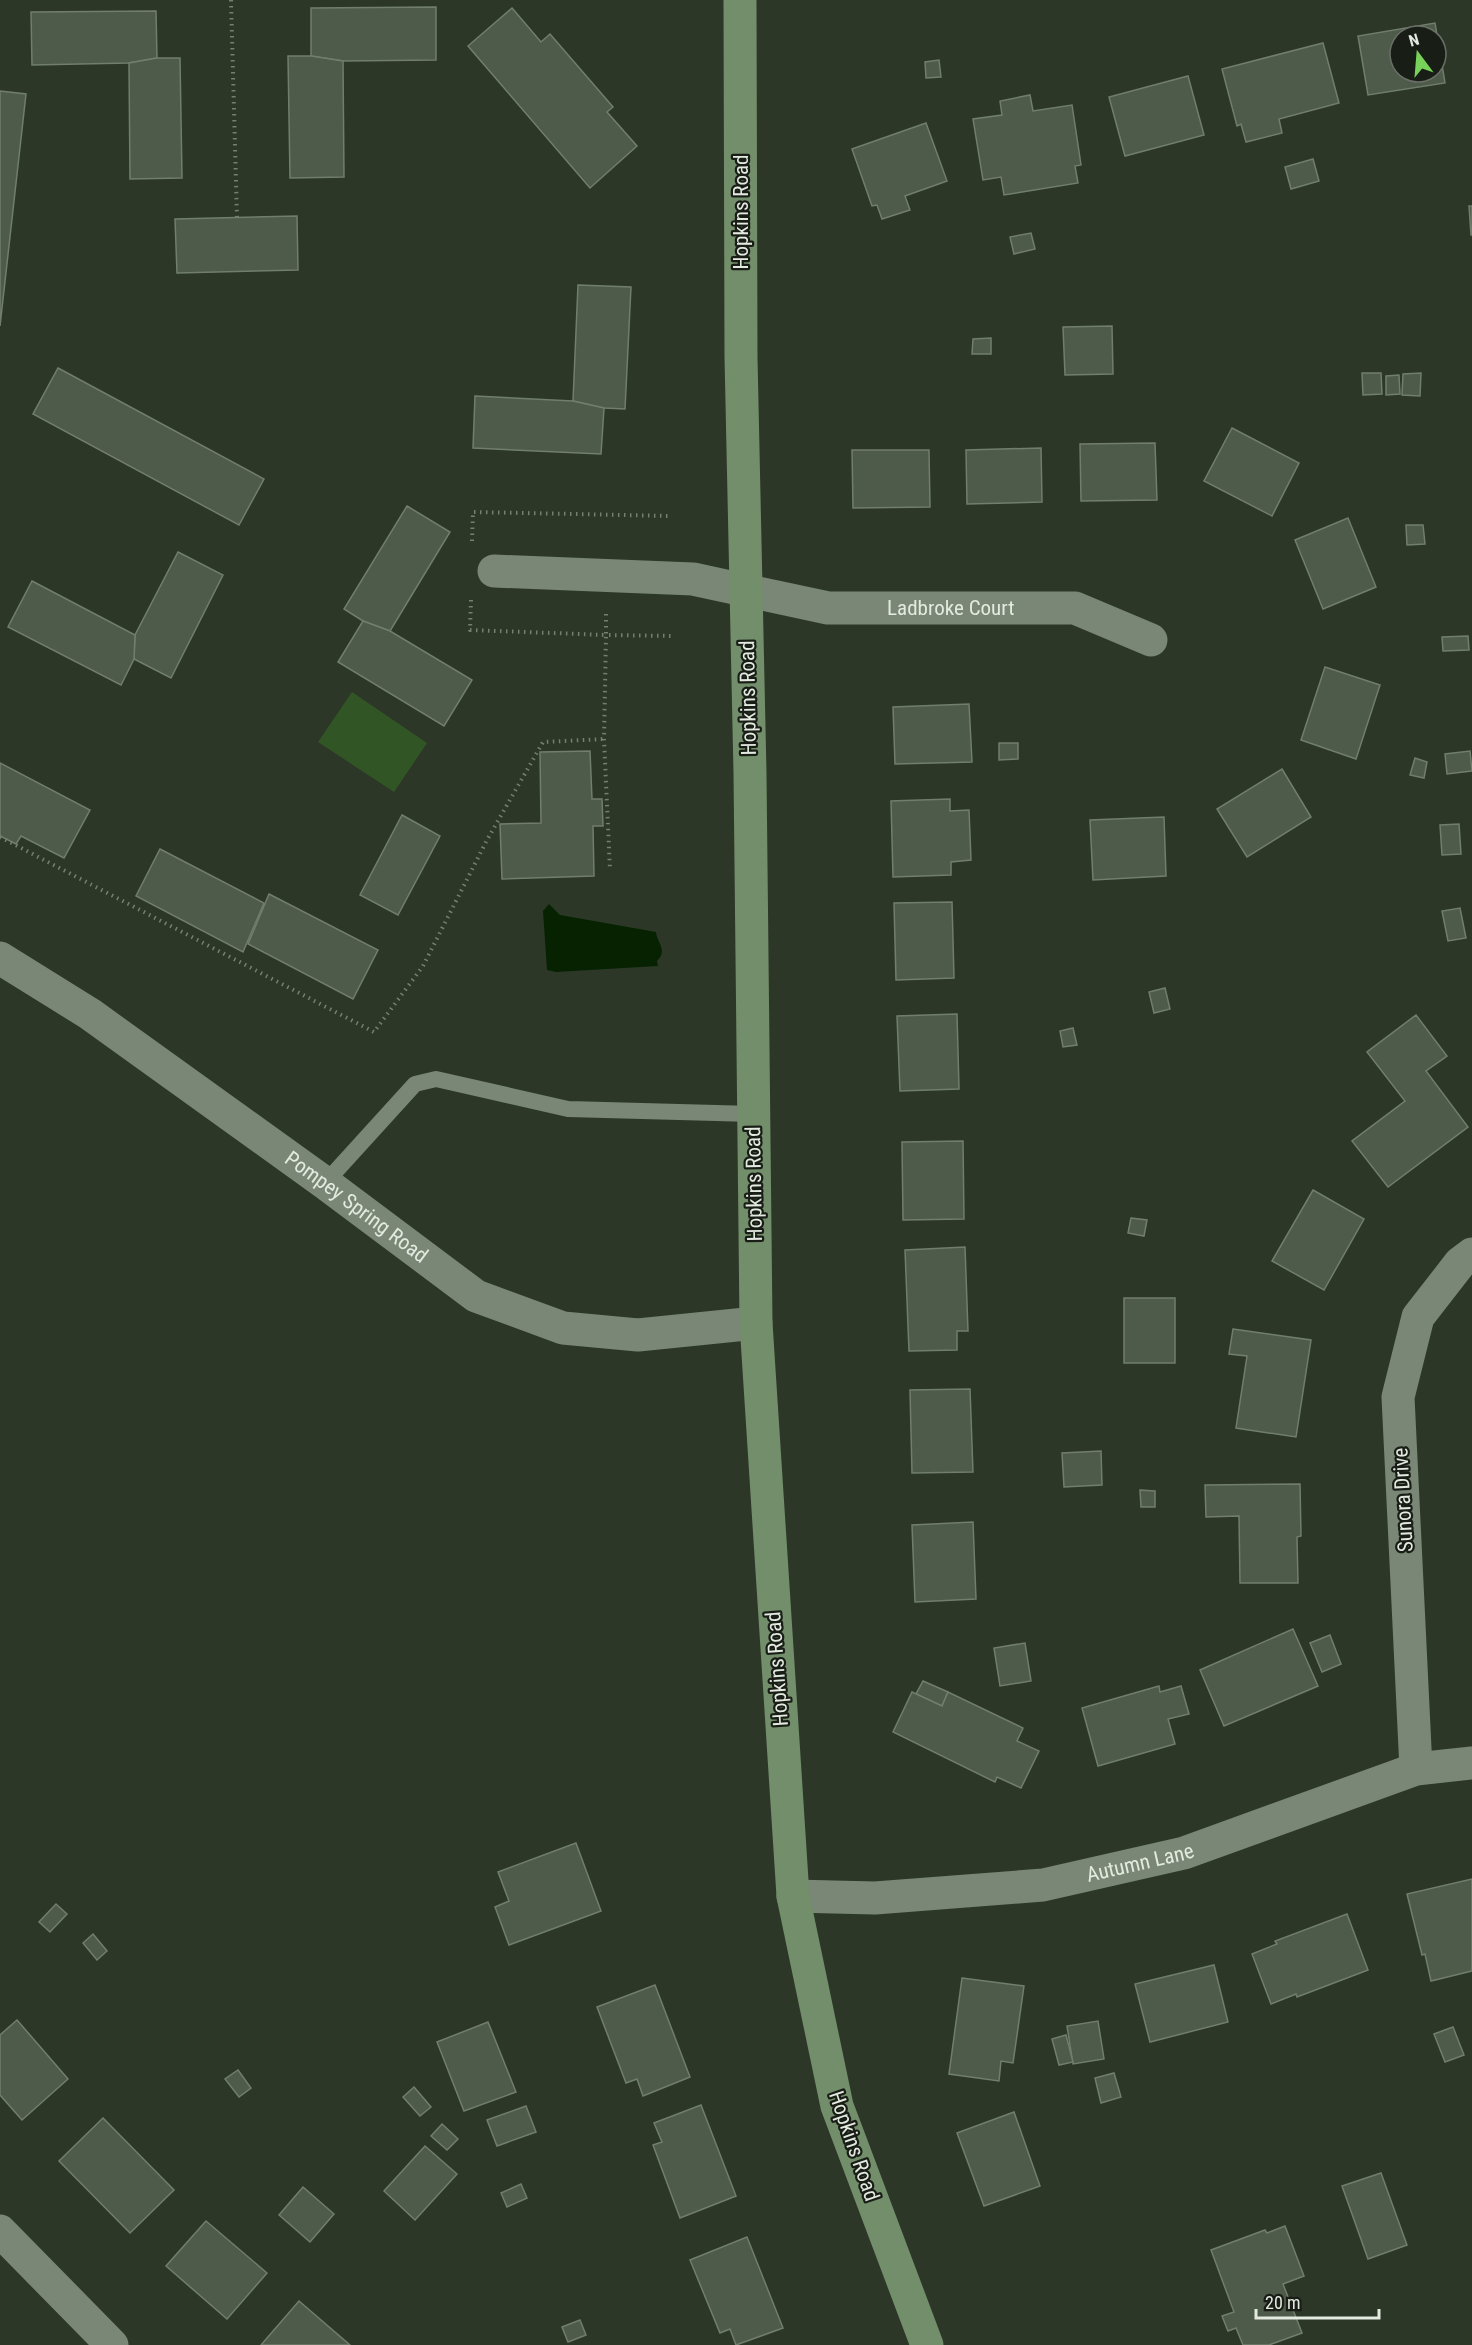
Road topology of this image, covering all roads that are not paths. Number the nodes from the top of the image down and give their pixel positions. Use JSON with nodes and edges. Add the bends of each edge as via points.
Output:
{"nodes":[{"id":1,"x":740,"y":0,"type":"edge"},
{"id":2,"x":494,"y":571,"type":"dead end"},
{"id":3,"x":746,"y":591,"type":"junction"},
{"id":4,"x":1151,"y":640,"type":"dead end"},
{"id":5,"x":0,"y":958,"type":"edge"},
{"id":6,"x":753,"y":1114,"type":"junction"},
{"id":7,"x":325,"y":1183,"type":"junction"},
{"id":8,"x":1472,"y":1254,"type":"edge"},
{"id":9,"x":756,"y":1323,"type":"junction"},
{"id":10,"x":1472,"y":1763,"type":"edge"},
{"id":11,"x":1416,"y":1769,"type":"junction"},
{"id":12,"x":793,"y":1896,"type":"junction"},
{"id":13,"x":0,"y":2231,"type":"edge"},
{"id":14,"x":112,"y":2345,"type":"edge"},
{"id":15,"x":927,"y":2345,"type":"edge"}],
"edges":[{"from":1,"to":3,"type":"main road","name":"Hopkins Road"},
{"from":2,"to":3,"type":"street","name":"Ladbroke Court","via":[[674,577]]},
{"from":3,"to":4,"type":"street","name":"Ladbroke Court","via":[[828,608],[1075,608]]},
{"from":3,"to":6,"type":"main road","name":"Hopkins Road"},
{"from":5,"to":7,"type":"street","name":"Pompey Spring Road","via":[[90,1014]]},
{"from":6,"to":7,"type":"lane","via":[[568,1109],[436,1079],[415,1084]]},
{"from":6,"to":9,"type":"main road","name":"Hopkins Road"},
{"from":7,"to":9,"type":"street","name":"Pompey Spring Road","via":[[476,1296],[563,1328],[638,1335]]},
{"from":8,"to":11,"type":"street","name":"Sunora Drive","via":[[1460,1263],[1418,1317],[1398,1397]]},
{"from":9,"to":12,"type":"main road","name":"Hopkins Road"},
{"from":10,"to":11,"type":"street","name":"Autumn Lane"},
{"from":11,"to":12,"type":"street","name":"Autumn Lane","via":[[1184,1853],[1043,1885],[875,1898]]},
{"from":12,"to":15,"type":"main road","name":"Hopkins Road","via":[[837,2106]]},
{"from":13,"to":14,"type":"street"}]}
